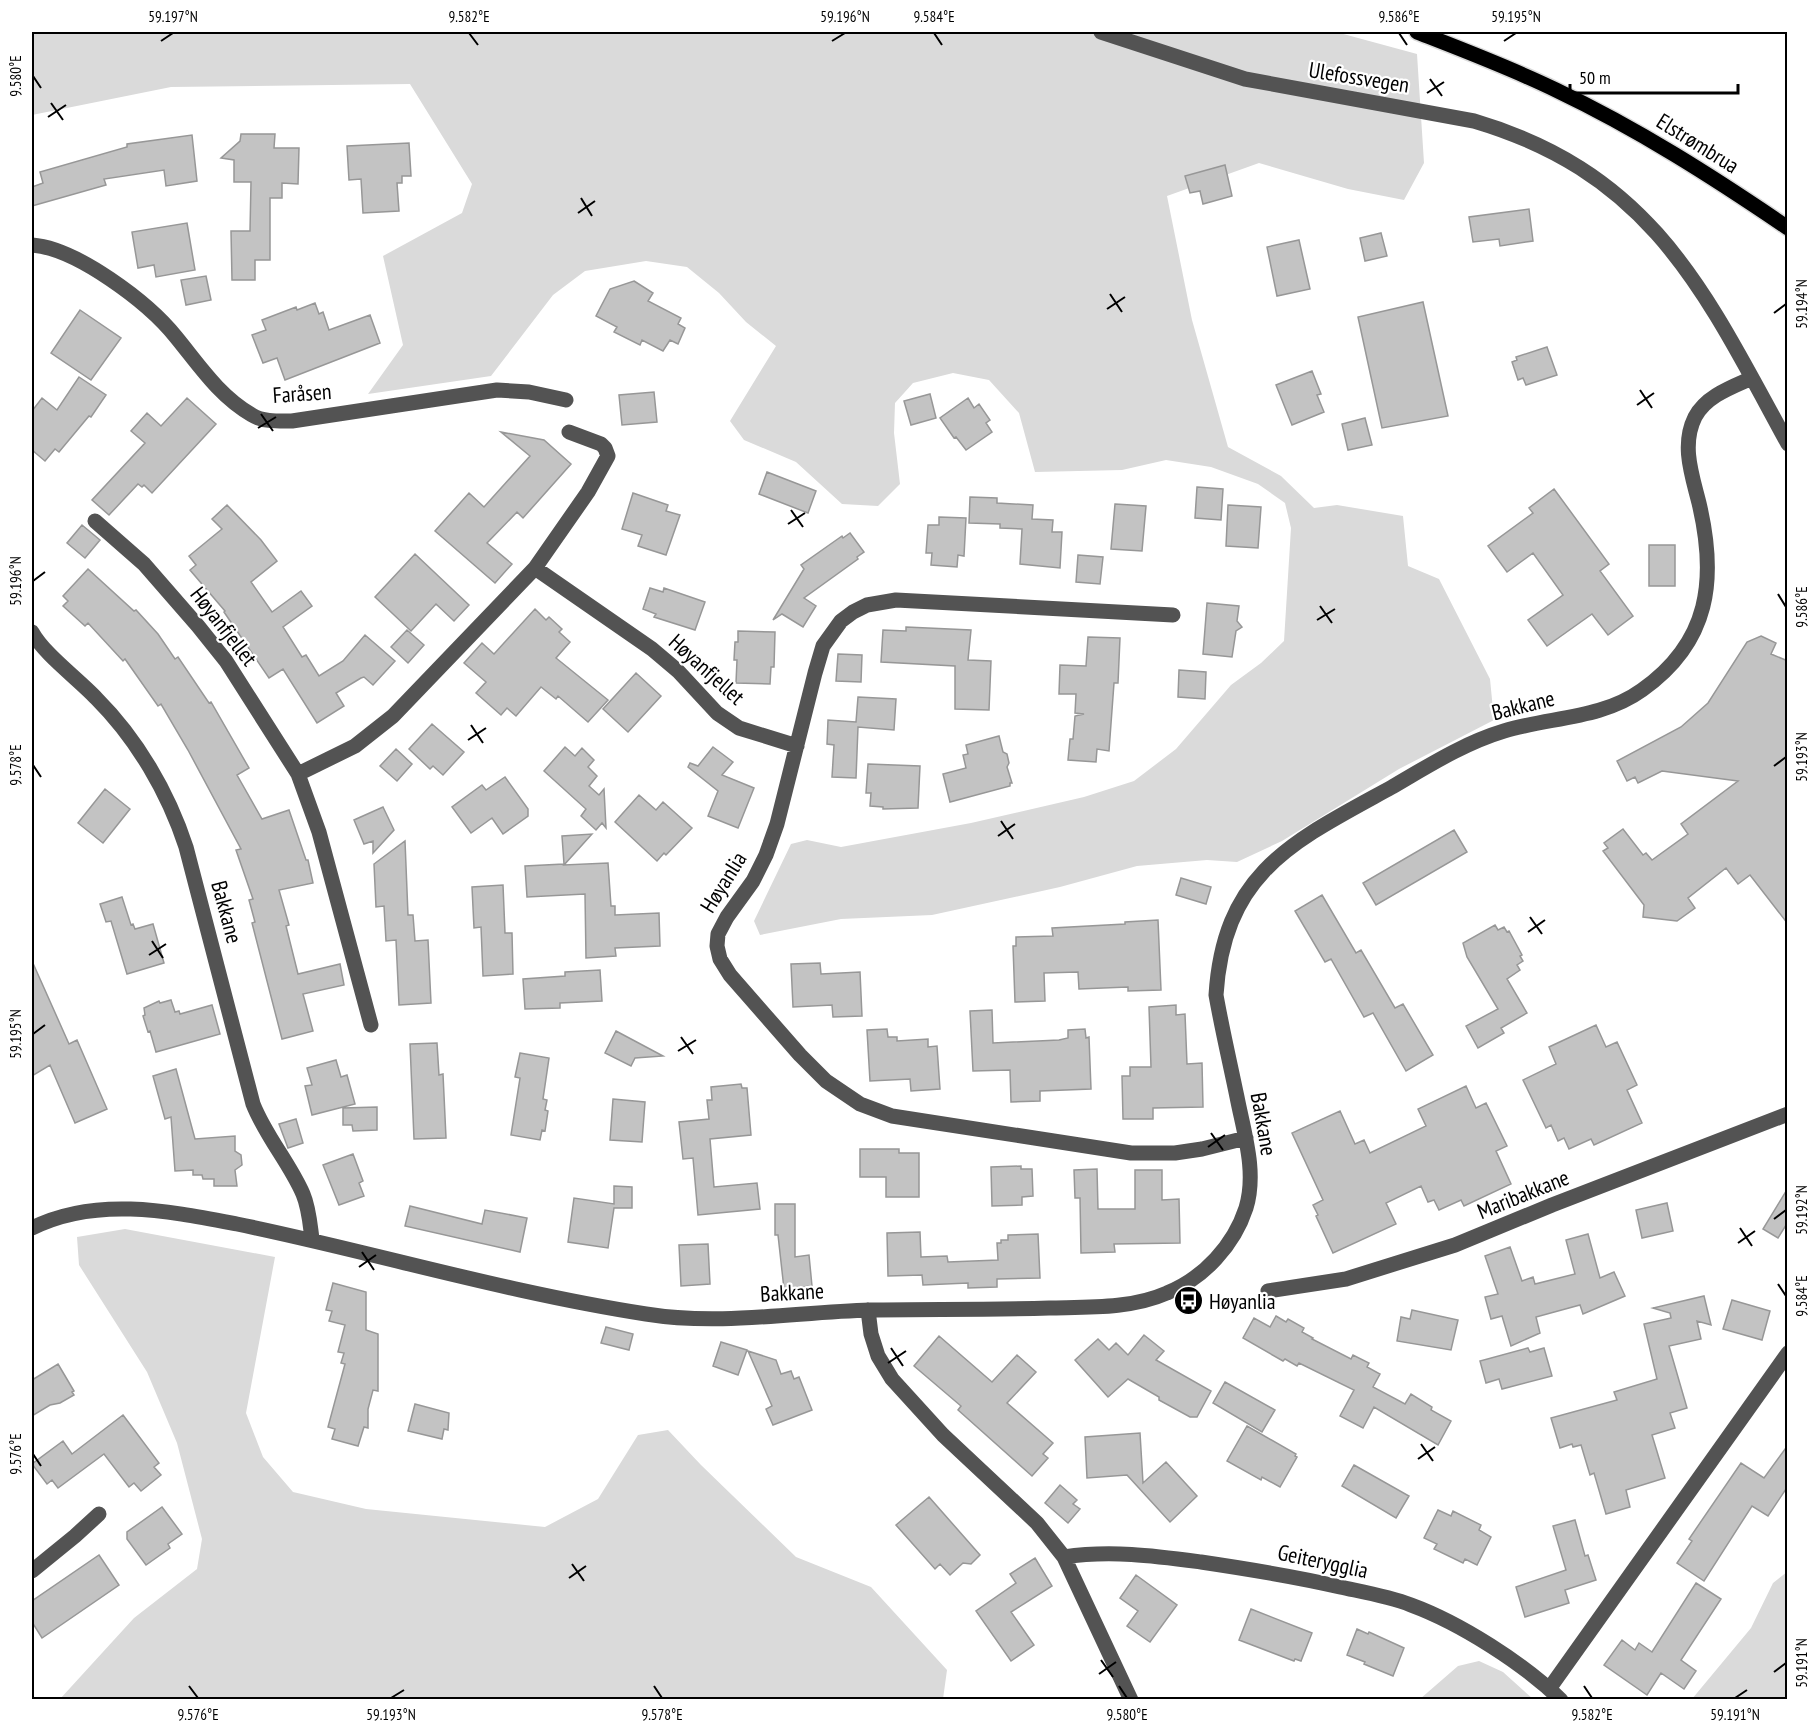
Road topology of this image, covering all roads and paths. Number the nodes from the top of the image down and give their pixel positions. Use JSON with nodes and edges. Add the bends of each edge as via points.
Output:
{"nodes":[{"id":1,"x":1101,"y":32,"type":"edge"},
{"id":2,"x":1417,"y":32,"type":"edge"},
{"id":3,"x":1788,"y":228,"type":"edge"},
{"id":4,"x":32,"y":245,"type":"edge"},
{"id":5,"x":1752,"y":378,"type":"junction"},
{"id":6,"x":566,"y":400,"type":"dead end"},
{"id":7,"x":569,"y":432,"type":"dead end"},
{"id":8,"x":1788,"y":444,"type":"edge"},
{"id":9,"x":95,"y":521,"type":"dead end"},
{"id":10,"x":534,"y":568,"type":"junction"},
{"id":11,"x":1173,"y":615,"type":"dead end"},
{"id":12,"x":32,"y":632,"type":"edge"},
{"id":13,"x":797,"y":746,"type":"junction"},
{"id":14,"x":298,"y":774,"type":"junction"},
{"id":15,"x":371,"y":1025,"type":"dead end"},
{"id":16,"x":1788,"y":1114,"type":"edge"},
{"id":17,"x":1246,"y":1138,"type":"junction"},
{"id":18,"x":32,"y":1228,"type":"edge"},
{"id":19,"x":312,"y":1239,"type":"junction"},
{"id":20,"x":1268,"y":1291,"type":"dead end"},
{"id":21,"x":868,"y":1310,"type":"junction"},
{"id":22,"x":1788,"y":1353,"type":"edge"},
{"id":23,"x":99,"y":1514,"type":"dead end"},
{"id":24,"x":1065,"y":1557,"type":"junction"},
{"id":25,"x":32,"y":1571,"type":"edge"},
{"id":26,"x":1555,"y":1694,"type":"edge"},
{"id":27,"x":1131,"y":1700,"type":"edge"}],
"edges":[{"from":1,"to":5,"type":"street","name":"Ulefossvegen","via":[[1245,79],[1474,121],[1508,131],[1577,164],[1640,214],[1671,248],[1723,324]]},
{"from":2,"to":3,"type":"main road","name":"Elstrømbrua","via":[[1555,89],[1611,117],[1712,176]]},
{"from":4,"to":6,"type":"street","name":"Faråsen","via":[[70,255],[134,298],[169,329],[211,382],[254,416],[292,421],[497,390]]},
{"from":5,"to":8,"type":"street","name":"Ulefossvegen"},
{"from":5,"to":17,"type":"street","name":"Bakkane","via":[[1713,397],[1696,415],[1691,429],[1688,460],[1708,548],[1707,588],[1685,648],[1659,678],[1618,704],[1474,742],[1292,846],[1264,871],[1243,898],[1223,943],[1216,995]]},
{"from":7,"to":10,"type":"street","via":[[601,444],[608,456],[588,492]]},
{"from":9,"to":14,"type":"street","name":"Høyanfjellet","via":[[144,564],[198,626],[226,662]]},
{"from":10,"to":13,"type":"street","name":"Høyanfjellet","via":[[652,649],[717,713],[739,728]]},
{"from":10,"to":14,"type":"street","via":[[374,733]]},
{"from":11,"to":13,"type":"street","name":"Høyanlia","via":[[896,600],[867,605],[841,621],[823,646]]},
{"from":12,"to":19,"type":"street","name":"Bakkane","via":[[114,718],[139,751],[178,820],[253,1104],[303,1195]]},
{"from":13,"to":17,"type":"street","name":"Høyanlia","via":[[766,855],[753,881],[727,916],[717,946],[730,975],[826,1081],[860,1104],[892,1116],[1131,1153],[1175,1153]]},
{"from":14,"to":15,"type":"street","name":"Høyanfjellet","via":[[319,832]]},
{"from":16,"to":20,"type":"street","name":"Maribakkane","via":[[1455,1245],[1346,1279]]},
{"from":17,"to":21,"type":"street","name":"Bakkane","via":[[1250,1192],[1237,1229],[1207,1268],[1167,1293],[1146,1301],[1089,1307]]},
{"from":18,"to":19,"type":"street","name":"Bakkane","via":[[63,1216],[133,1208]]},
{"from":19,"to":21,"type":"street","name":"Bakkane","via":[[524,1290],[652,1315],[742,1317]]},
{"from":21,"to":24,"type":"street","via":[[878,1356],[892,1379],[943,1435],[1037,1523]]},
{"from":22,"to":26,"type":"street","name":"Geiterygglia"},
{"from":23,"to":25,"type":"street"},
{"from":24,"to":26,"type":"street","name":"Geiterygglia","via":[[1093,1552],[1166,1557],[1302,1578],[1410,1604],[1484,1642]]},
{"from":24,"to":27,"type":"street"}]}
